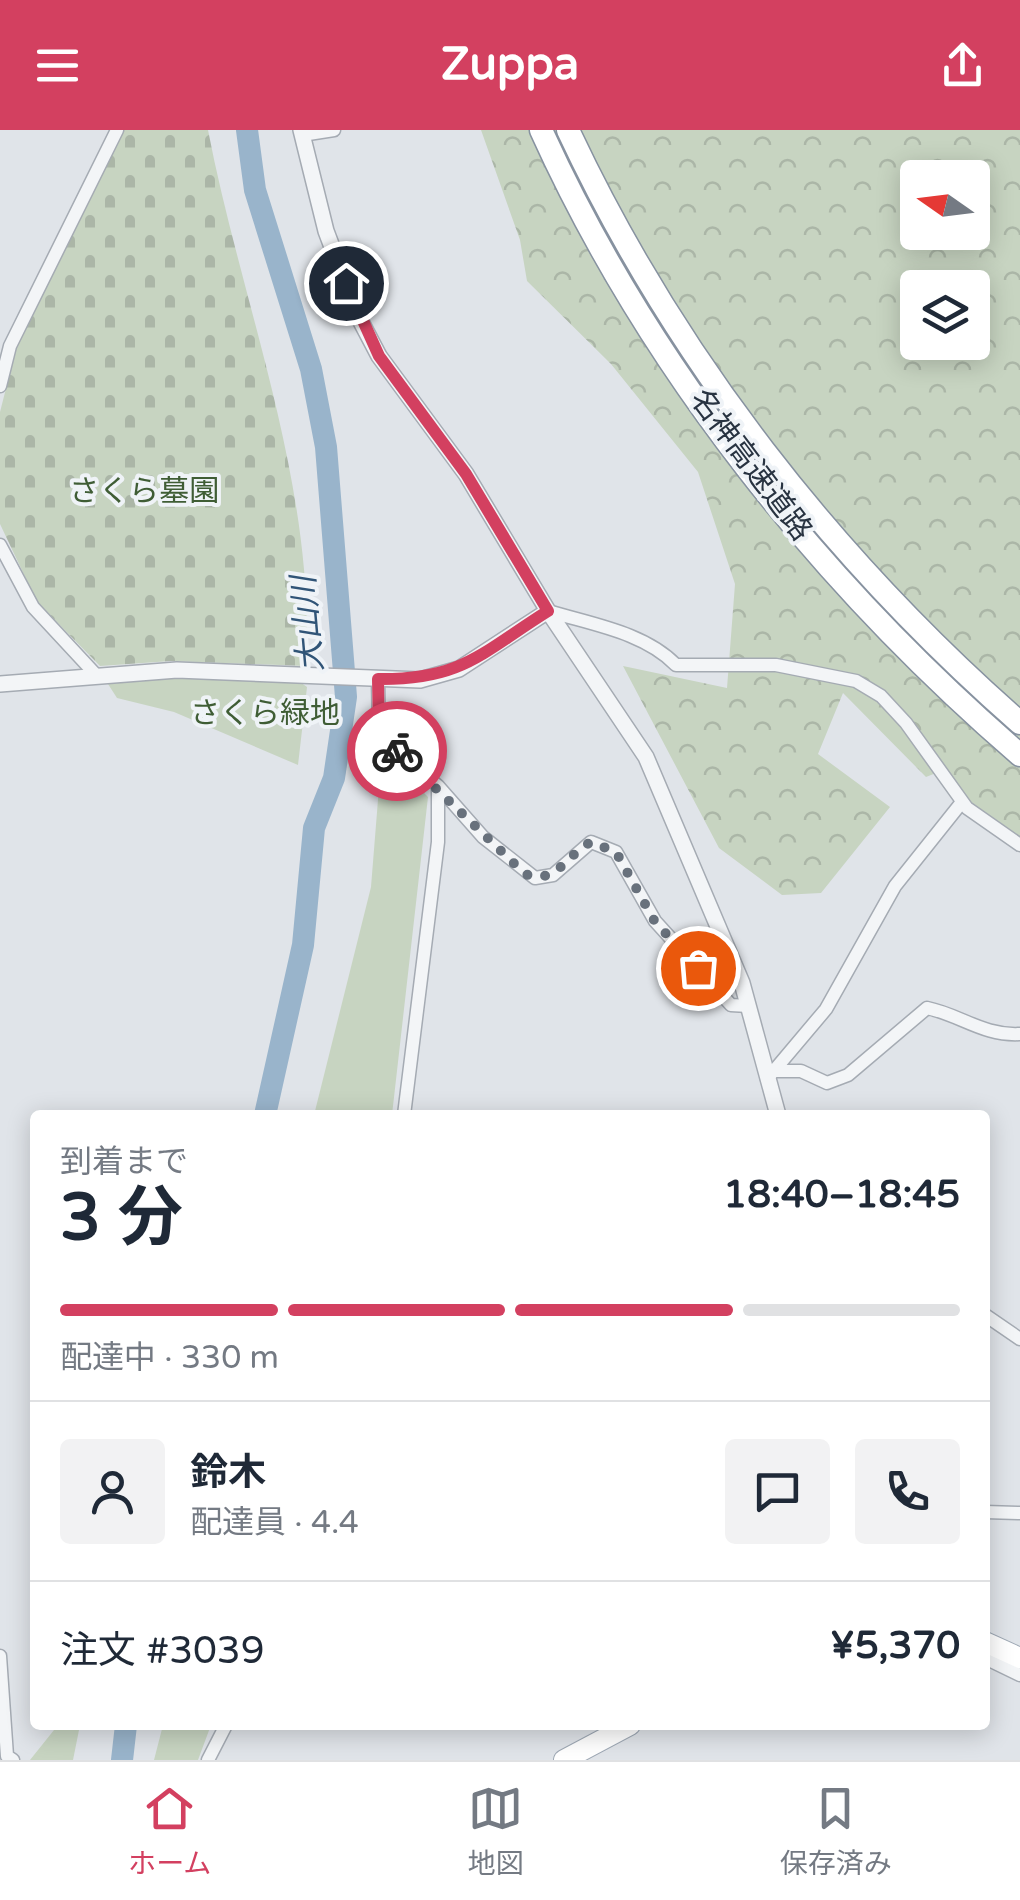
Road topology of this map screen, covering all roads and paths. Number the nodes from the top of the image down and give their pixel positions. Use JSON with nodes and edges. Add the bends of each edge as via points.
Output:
{"nodes":[{"id":1,"x":118,"y":130,"type":"edge"},
{"id":2,"x":334,"y":130,"type":"edge"},
{"id":3,"x":541,"y":130,"type":"edge"},
{"id":4,"x":568,"y":130,"type":"edge"},
{"id":5,"x":301,"y":132,"type":"edge"},
{"id":6,"x":0,"y":386,"type":"edge"},
{"id":7,"x":0,"y":545,"type":"edge"},
{"id":8,"x":548,"y":611,"type":"junction"},
{"id":9,"x":98,"y":676,"type":"junction"},
{"id":10,"x":376,"y":679,"type":"junction"},
{"id":11,"x":0,"y":684,"type":"edge"},
{"id":12,"x":1020,"y":723,"type":"edge"},
{"id":13,"x":1020,"y":754,"type":"edge"},
{"id":14,"x":438,"y":786,"type":"junction"},
{"id":15,"x":962,"y":802,"type":"junction"},
{"id":16,"x":1020,"y":845,"type":"edge"},
{"id":17,"x":748,"y":1006,"type":"junction"},
{"id":18,"x":1020,"y":1034,"type":"edge"},
{"id":19,"x":770,"y":1075,"type":"junction"},
{"id":20,"x":405,"y":1110,"type":"edge"},
{"id":21,"x":777,"y":1110,"type":"edge"},
{"id":22,"x":990,"y":1318,"type":"edge"},
{"id":23,"x":1020,"y":1339,"type":"edge"},
{"id":24,"x":990,"y":1512,"type":"edge"},
{"id":25,"x":1020,"y":1513,"type":"edge"},
{"id":26,"x":990,"y":1644,"type":"edge"},
{"id":27,"x":0,"y":1656,"type":"edge"},
{"id":28,"x":1020,"y":1658,"type":"edge"},
{"id":29,"x":990,"y":1661,"type":"edge"},
{"id":30,"x":1020,"y":1676,"type":"edge"},
{"id":31,"x":223,"y":1730,"type":"edge"},
{"id":32,"x":621,"y":1730,"type":"edge"},
{"id":33,"x":13,"y":1760,"type":"edge"},
{"id":34,"x":208,"y":1760,"type":"edge"},
{"id":35,"x":564,"y":1760,"type":"edge"}],
"edges":[{"from":1,"to":6,"type":"street","via":[[10,346]]},
{"from":2,"to":5,"type":"street"},
{"from":3,"to":13,"type":"highway","name":"名神高速道路","via":[[636,306],[763,488],[898,639]]},
{"from":4,"to":12,"type":"highway","name":"名神高速道路","via":[[657,294],[780,472],[914,624]]},
{"from":5,"to":8,"type":"street","via":[[326,231],[358,316]]},
{"from":7,"to":9,"type":"street","via":[[32,607]]},
{"from":8,"to":10,"type":"street","via":[[459,670],[420,680]]},
{"from":8,"to":15,"type":"street","via":[[639,640],[676,664],[776,665],[856,681],[906,723]]},
{"from":8,"to":17,"type":"street","via":[[646,758]]},
{"from":9,"to":10,"type":"street","via":[[177,670]]},
{"from":9,"to":11,"type":"street"},
{"from":10,"to":14,"type":"street","via":[[379,736]]},
{"from":14,"to":17,"type":"street","via":[[483,838],[535,878],[553,874],[591,842],[616,852],[655,922],[731,1005]]},
{"from":14,"to":20,"type":"street","via":[[438,842]]},
{"from":15,"to":16,"type":"street"},
{"from":15,"to":19,"type":"street","via":[[895,886],[826,1009]]},
{"from":17,"to":19,"type":"street"},
{"from":18,"to":19,"type":"street","via":[[978,1030],[927,1008],[838,1079],[827,1083],[801,1071]]},
{"from":19,"to":21,"type":"street"},
{"from":22,"to":23,"type":"street"},
{"from":24,"to":25,"type":"street"},
{"from":26,"to":28,"type":"main road"},
{"from":27,"to":33,"type":"street"},
{"from":29,"to":30,"type":"street"},
{"from":31,"to":34,"type":"street"},
{"from":32,"to":35,"type":"main road"}]}
